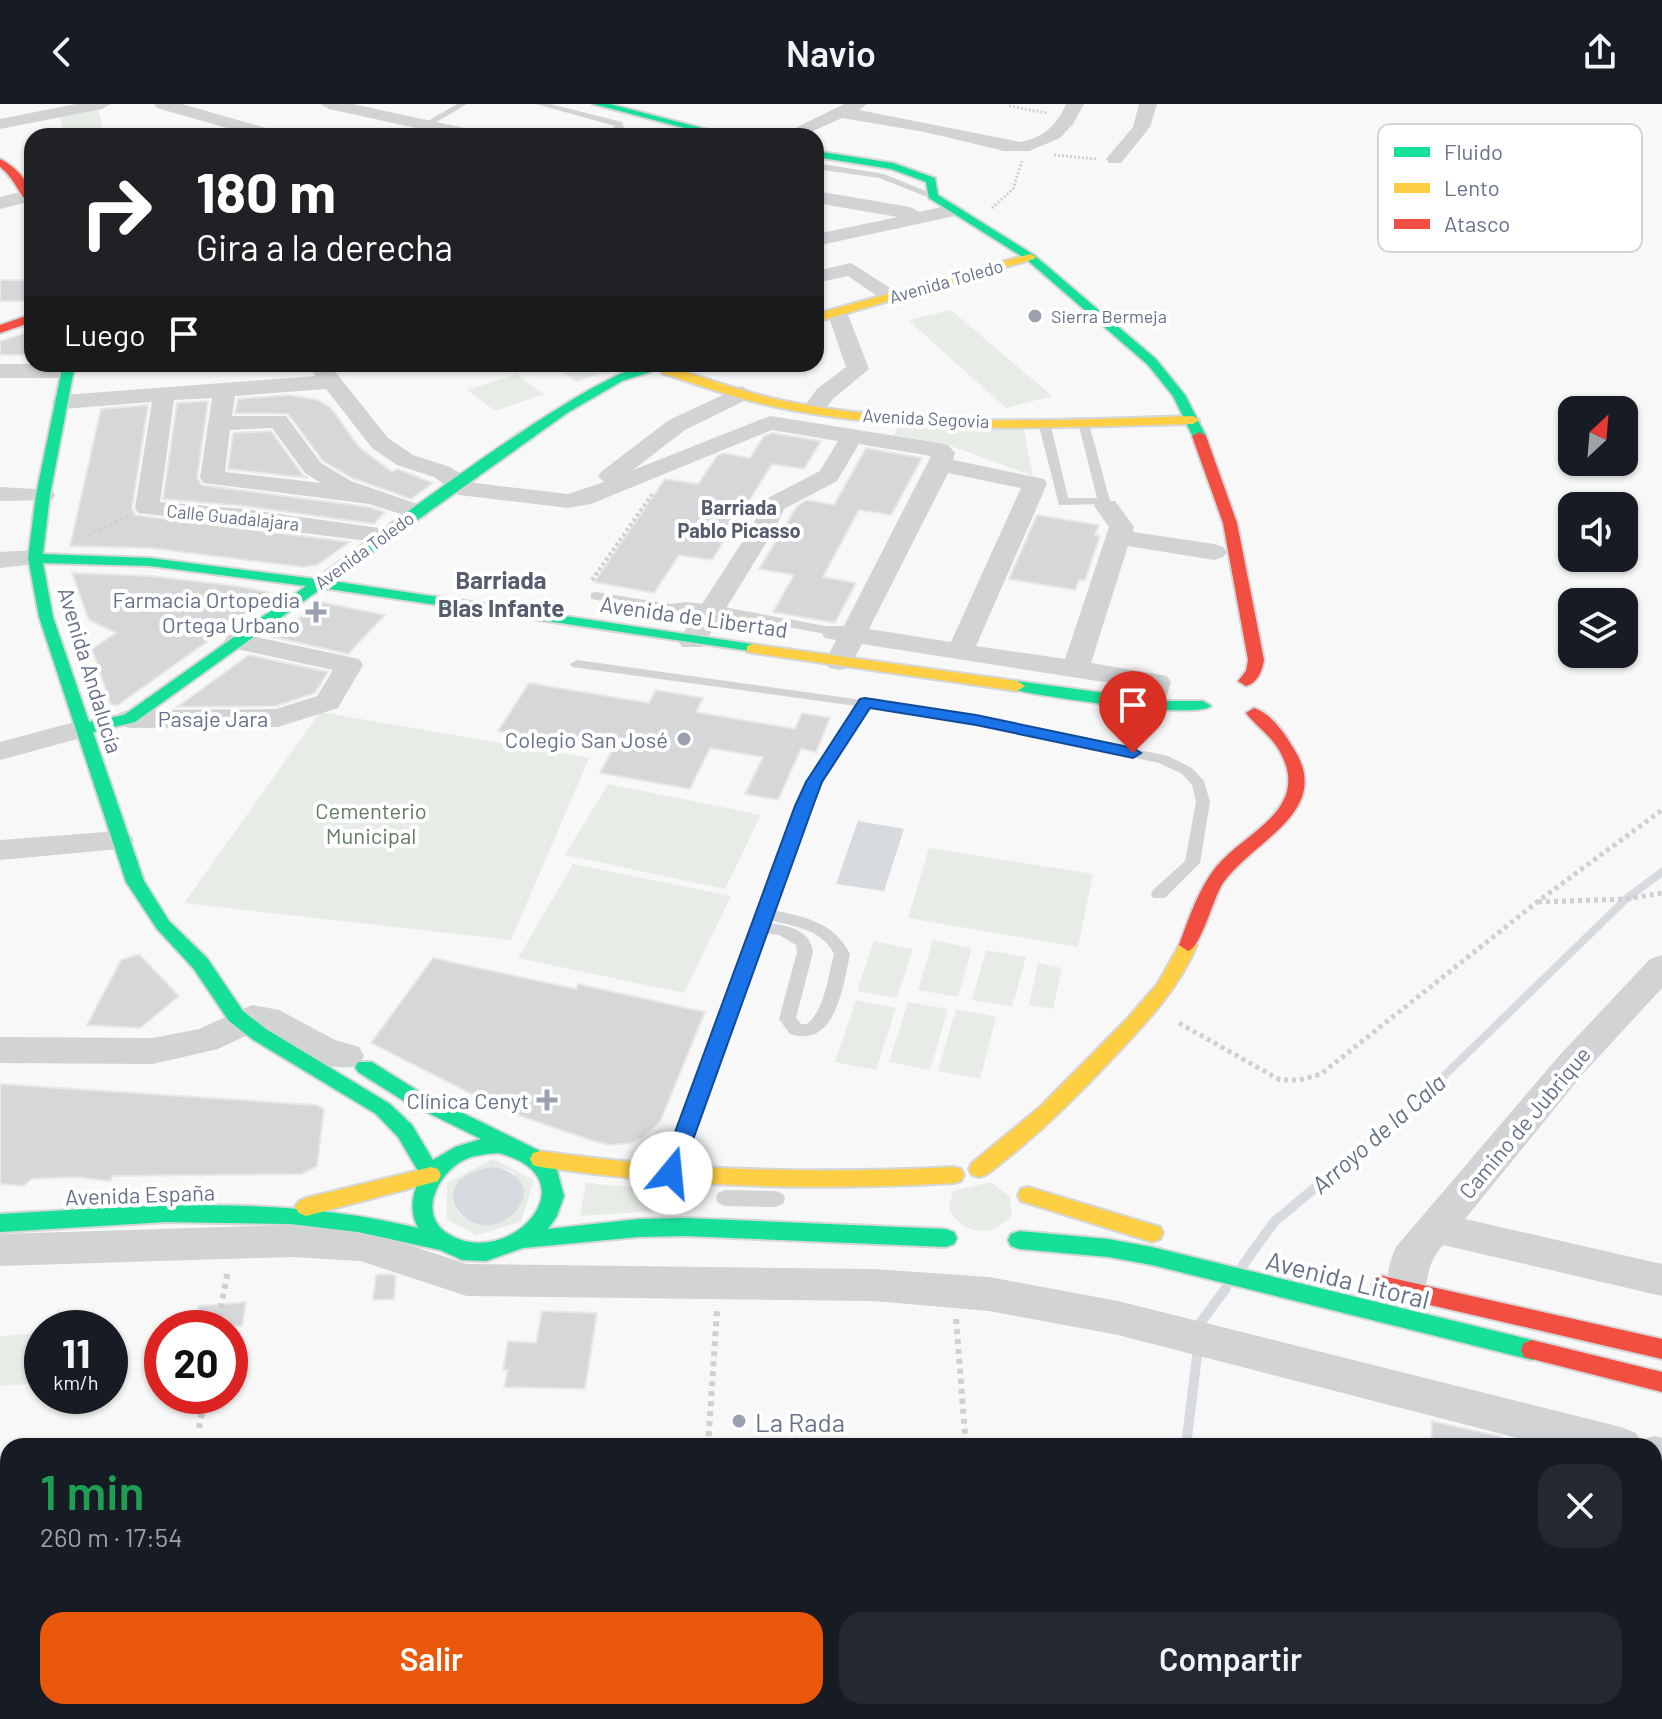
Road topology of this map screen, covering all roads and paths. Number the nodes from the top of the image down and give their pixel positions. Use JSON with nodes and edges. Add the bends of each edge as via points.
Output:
{"nodes":[{"id":1,"x":18,"y":104,"type":"edge"},
{"id":2,"x":102,"y":104,"type":"edge"},
{"id":3,"x":163,"y":104,"type":"edge"},
{"id":4,"x":329,"y":104,"type":"edge"},
{"id":5,"x":463,"y":104,"type":"edge"},
{"id":6,"x":540,"y":104,"type":"edge"},
{"id":7,"x":598,"y":104,"type":"edge"},
{"id":8,"x":858,"y":104,"type":"edge"},
{"id":9,"x":1148,"y":104,"type":"edge"},
{"id":10,"x":1009,"y":106,"type":"dead end"},
{"id":11,"x":50,"y":108,"type":"edge"},
{"id":12,"x":1072,"y":110,"type":"edge"},
{"id":13,"x":706,"y":112,"type":"dead end"},
{"id":14,"x":838,"y":112,"type":"junction"},
{"id":15,"x":0,"y":124,"type":"edge"},
{"id":16,"x":425,"y":125,"type":"junction"},
{"id":17,"x":680,"y":125,"type":"junction"},
{"id":18,"x":246,"y":128,"type":"edge"},
{"id":19,"x":439,"y":128,"type":"edge"},
{"id":20,"x":620,"y":128,"type":"edge"},
{"id":21,"x":675,"y":128,"type":"edge"},
{"id":22,"x":693,"y":128,"type":"edge"},
{"id":23,"x":805,"y":128,"type":"edge"},
{"id":24,"x":1024,"y":152,"type":"dead end"},
{"id":25,"x":824,"y":155,"type":"edge"},
{"id":26,"x":1053,"y":155,"type":"dead end"},
{"id":27,"x":1115,"y":159,"type":"joint"},
{"id":28,"x":0,"y":162,"type":"edge"},
{"id":29,"x":824,"y":167,"type":"edge"},
{"id":30,"x":24,"y":188,"type":"edge"},
{"id":31,"x":0,"y":191,"type":"edge"},
{"id":32,"x":24,"y":194,"type":"edge"},
{"id":33,"x":24,"y":196,"type":"edge"},
{"id":34,"x":933,"y":196,"type":"junction"},
{"id":35,"x":824,"y":198,"type":"edge"},
{"id":36,"x":0,"y":203,"type":"edge"},
{"id":37,"x":964,"y":215,"type":"junction"},
{"id":38,"x":920,"y":218,"type":"junction"},
{"id":39,"x":824,"y":238,"type":"edge"},
{"id":40,"x":1030,"y":257,"type":"junction"},
{"id":41,"x":824,"y":275,"type":"edge"},
{"id":42,"x":891,"y":297,"type":"junction"},
{"id":43,"x":827,"y":315,"type":"edge"},
{"id":44,"x":24,"y":321,"type":"edge"},
{"id":45,"x":4,"y":327,"type":"edge"},
{"id":46,"x":24,"y":370,"type":"edge"},
{"id":47,"x":0,"y":371,"type":"edge"},
{"id":48,"x":68,"y":372,"type":"edge"},
{"id":49,"x":631,"y":372,"type":"edge"},
{"id":50,"x":684,"y":372,"type":"edge"},
{"id":51,"x":324,"y":373,"type":"edge"},
{"id":52,"x":224,"y":391,"type":"junction"},
{"id":53,"x":742,"y":393,"type":"junction"},
{"id":54,"x":164,"y":395,"type":"junction"},
{"id":55,"x":63,"y":402,"type":"junction"},
{"id":56,"x":814,"y":408,"type":"junction"},
{"id":57,"x":1193,"y":420,"type":"junction"},
{"id":58,"x":1044,"y":422,"type":"junction"},
{"id":59,"x":1084,"y":422,"type":"junction"},
{"id":60,"x":219,"y":423,"type":"junction"},
{"id":61,"x":852,"y":436,"type":"junction"},
{"id":62,"x":940,"y":464,"type":"junction"},
{"id":63,"x":658,"y":468,"type":"junction"},
{"id":64,"x":456,"y":484,"type":"junction"},
{"id":65,"x":596,"y":492,"type":"junction"},
{"id":66,"x":0,"y":494,"type":"edge"},
{"id":67,"x":43,"y":495,"type":"junction"},
{"id":68,"x":375,"y":497,"type":"junction"},
{"id":69,"x":1106,"y":506,"type":"dead end"},
{"id":70,"x":147,"y":508,"type":"junction"},
{"id":71,"x":417,"y":512,"type":"junction"},
{"id":72,"x":385,"y":535,"type":"junction"},
{"id":73,"x":1119,"y":537,"type":"junction"},
{"id":74,"x":1214,"y":552,"type":"dead end"},
{"id":75,"x":35,"y":558,"type":"junction"},
{"id":76,"x":0,"y":560,"type":"edge"},
{"id":77,"x":317,"y":583,"type":"junction"},
{"id":78,"x":596,"y":596,"type":"dead end"},
{"id":79,"x":712,"y":609,"type":"junction"},
{"id":80,"x":564,"y":622,"type":"junction"},
{"id":81,"x":842,"y":633,"type":"junction"},
{"id":82,"x":238,"y":641,"type":"junction"},
{"id":83,"x":692,"y":641,"type":"junction"},
{"id":84,"x":960,"y":652,"type":"junction"},
{"id":85,"x":839,"y":662,"type":"junction"},
{"id":86,"x":577,"y":664,"type":"dead end"},
{"id":87,"x":1075,"y":670,"type":"junction"},
{"id":88,"x":1227,"y":677,"type":"dead end"},
{"id":89,"x":1256,"y":695,"type":"junction"},
{"id":90,"x":865,"y":703,"type":"junction"},
{"id":91,"x":1152,"y":705,"type":"junction"},
{"id":92,"x":129,"y":719,"type":"junction"},
{"id":93,"x":82,"y":729,"type":"junction"},
{"id":94,"x":0,"y":751,"type":"edge"},
{"id":95,"x":1662,"y":810,"type":"edge"},
{"id":96,"x":119,"y":841,"type":"junction"},
{"id":97,"x":0,"y":850,"type":"edge"},
{"id":98,"x":1662,"y":893,"type":"edge"},
{"id":99,"x":1159,"y":894,"type":"dead end"},
{"id":100,"x":1537,"y":902,"type":"junction"},
{"id":101,"x":760,"y":920,"type":"junction"},
{"id":102,"x":200,"y":963,"type":"junction"},
{"id":103,"x":1662,"y":967,"type":"edge"},
{"id":104,"x":241,"y":987,"type":"dead end"},
{"id":105,"x":1151,"y":1007,"type":"junction"},
{"id":106,"x":246,"y":1023,"type":"junction"},
{"id":107,"x":0,"y":1050,"type":"edge"},
{"id":108,"x":347,"y":1056,"type":"joint"},
{"id":109,"x":1037,"y":1127,"type":"junction"},
{"id":110,"x":516,"y":1147,"type":"junction"},
{"id":111,"x":1029,"y":1152,"type":"dead end"},
{"id":112,"x":540,"y":1159,"type":"junction"},
{"id":113,"x":979,"y":1169,"type":"junction"},
{"id":114,"x":671,"y":1173,"type":"junction"},
{"id":115,"x":431,"y":1175,"type":"junction"},
{"id":116,"x":954,"y":1175,"type":"junction"},
{"id":117,"x":879,"y":1181,"type":"junction"},
{"id":118,"x":1020,"y":1185,"type":"junction"},
{"id":119,"x":935,"y":1192,"type":"dead end"},
{"id":120,"x":841,"y":1200,"type":"dead end"},
{"id":121,"x":725,"y":1204,"type":"dead end"},
{"id":122,"x":796,"y":1206,"type":"dead end"},
{"id":123,"x":282,"y":1213,"type":"junction"},
{"id":124,"x":857,"y":1215,"type":"dead end"},
{"id":125,"x":932,"y":1216,"type":"dead end"},
{"id":126,"x":0,"y":1223,"type":"edge"},
{"id":127,"x":1435,"y":1228,"type":"junction"},
{"id":128,"x":879,"y":1234,"type":"junction"},
{"id":129,"x":1164,"y":1236,"type":"dead end"},
{"id":130,"x":525,"y":1240,"type":"junction"},
{"id":131,"x":439,"y":1242,"type":"junction"},
{"id":132,"x":0,"y":1250,"type":"edge"},
{"id":133,"x":1361,"y":1280,"type":"dead end"},
{"id":134,"x":1662,"y":1280,"type":"edge"},
{"id":135,"x":719,"y":1282,"type":"junction"},
{"id":136,"x":1406,"y":1289,"type":"junction"},
{"id":137,"x":224,"y":1291,"type":"dead end"},
{"id":138,"x":954,"y":1293,"type":"junction"},
{"id":139,"x":220,"y":1310,"type":"edge"},
{"id":140,"x":1662,"y":1349,"type":"edge"},
{"id":141,"x":1662,"y":1382,"type":"edge"},
{"id":142,"x":202,"y":1414,"type":"edge"},
{"id":143,"x":199,"y":1428,"type":"dead end"},
{"id":144,"x":709,"y":1438,"type":"edge"},
{"id":145,"x":965,"y":1438,"type":"edge"},
{"id":146,"x":1590,"y":1438,"type":"edge"}],
"edges":[{"from":1,"to":11,"type":"street"},
{"from":2,"to":11,"type":"street"},
{"from":3,"to":18,"type":"street"},
{"from":4,"to":16,"type":"street"},
{"from":5,"to":16,"type":"lane"},
{"from":6,"to":20,"type":"lane"},
{"from":7,"to":17,"type":"street"},
{"from":8,"to":14,"type":"street"},
{"from":9,"to":27,"type":"street","via":[[1141,129]]},
{"from":10,"to":12,"type":"path"},
{"from":11,"to":15,"type":"street"},
{"from":12,"to":14,"type":"street","via":[[1057,132],[1039,144],[1019,148]]},
{"from":13,"to":17,"type":"street"},
{"from":14,"to":23,"type":"street"},
{"from":16,"to":19,"type":"street"},
{"from":17,"to":21,"type":"street"},
{"from":17,"to":22,"type":"street"},
{"from":24,"to":37,"type":"path","via":[[1013,189],[984,215]]},
{"from":25,"to":34,"type":"street","via":[[920,174],[934,184]]},
{"from":26,"to":27,"type":"path"},
{"from":28,"to":30,"type":"street"},
{"from":29,"to":34,"type":"lane","via":[[881,176]]},
{"from":31,"to":32,"type":"street"},
{"from":33,"to":36,"type":"street"},
{"from":34,"to":37,"type":"street"},
{"from":35,"to":38,"type":"street"},
{"from":37,"to":38,"type":"street"},
{"from":37,"to":40,"type":"street"},
{"from":38,"to":39,"type":"street"},
{"from":40,"to":42,"type":"street","name":"Avenida Toledo"},
{"from":40,"to":57,"type":"street","via":[[1152,362]]},
{"from":41,"to":42,"type":"street","via":[[851,269]]},
{"from":42,"to":43,"type":"street","name":"Avenida Toledo"},
{"from":43,"to":56,"type":"street","via":[[858,369]]},
{"from":44,"to":45,"type":"street"},
{"from":46,"to":47,"type":"street"},
{"from":48,"to":55,"type":"street","name":"Avenida Andalucía"},
{"from":49,"to":64,"type":"street","name":"Avenida Toledo","via":[[579,398]]},
{"from":50,"to":53,"type":"street","name":"Avenida Segovia"},
{"from":51,"to":52,"type":"street"},
{"from":51,"to":64,"type":"street","via":[[380,443]]},
{"from":52,"to":54,"type":"street"},
{"from":52,"to":60,"type":"street"},
{"from":53,"to":56,"type":"street","name":"Avenida Segovia"},
{"from":53,"to":65,"type":"street","via":[[677,425]]},
{"from":54,"to":55,"type":"street"},
{"from":54,"to":70,"type":"street","name":"Calle Guadalajara"},
{"from":55,"to":67,"type":"street","name":"Avenida Andalucía"},
{"from":56,"to":58,"type":"street","name":"Avenida Segovia","via":[[913,421]]},
{"from":57,"to":59,"type":"street","name":"Avenida Segovia"},
{"from":57,"to":89,"type":"street","via":[[1230,523],[1256,660]]},
{"from":58,"to":59,"type":"street","name":"Avenida Segovia"},
{"from":58,"to":59,"type":"lane","via":[[1063,502],[1104,501]]},
{"from":60,"to":68,"type":"street","via":[[278,421],[313,468],[342,486]]},
{"from":60,"to":68,"type":"street","via":[[212,478]]},
{"from":61,"to":62,"type":"street","via":[[934,447],[943,453]]},
{"from":61,"to":63,"type":"street","via":[[770,423]]},
{"from":61,"to":79,"type":"street","via":[[829,476],[773,505]]},
{"from":62,"to":81,"type":"street"},
{"from":62,"to":84,"type":"street","via":[[1035,484]]},
{"from":63,"to":65,"type":"street"},
{"from":63,"to":80,"type":"path","via":[[666,474]]},
{"from":64,"to":65,"type":"street","via":[[468,490],[568,501]]},
{"from":64,"to":71,"type":"street","name":"Avenida Toledo"},
{"from":66,"to":67,"type":"street"},
{"from":67,"to":75,"type":"street","name":"Avenida Andalucía"},
{"from":68,"to":71,"type":"street"},
{"from":69,"to":73,"type":"street","via":[[1122,527]]},
{"from":70,"to":72,"type":"street","name":"Calle Guadalajara"},
{"from":70,"to":75,"type":"path"},
{"from":71,"to":72,"type":"street","name":"Avenida Toledo"},
{"from":72,"to":77,"type":"street","name":"Avenida Toledo"},
{"from":73,"to":74,"type":"street"},
{"from":73,"to":87,"type":"street"},
{"from":75,"to":76,"type":"street"},
{"from":75,"to":77,"type":"street","name":"Avenida de Libertad","via":[[150,562]]},
{"from":75,"to":93,"type":"street","name":"Avenida Andalucía","via":[[46,617]]},
{"from":77,"to":80,"type":"street","name":"Avenida de Libertad"},
{"from":77,"to":82,"type":"street","name":"Avenida Toledo"},
{"from":78,"to":79,"type":"lane"},
{"from":79,"to":81,"type":"lane"},
{"from":79,"to":83,"type":"street"},
{"from":80,"to":83,"type":"street","name":"Avenida de Libertad"},
{"from":81,"to":84,"type":"street"},
{"from":81,"to":85,"type":"street"},
{"from":82,"to":92,"type":"street","name":"Avenida Toledo"},
{"from":82,"to":92,"type":"street","name":"Pasaje Jara","via":[[349,665],[328,702],[278,718]]},
{"from":83,"to":85,"type":"street","name":"Avenida de Libertad"},
{"from":84,"to":87,"type":"street"},
{"from":85,"to":91,"type":"street","name":"Avenida de Libertad"},
{"from":86,"to":90,"type":"lane"},
{"from":87,"to":91,"type":"street","via":[[1157,682]]},
{"from":88,"to":89,"type":"street"},
{"from":89,"to":91,"type":"street","name":"Avenida de Libertad","via":[[1227,716],[1200,697]]},
{"from":89,"to":105,"type":"street","via":[[1287,748],[1297,788],[1289,807],[1212,885],[1173,979]]},
{"from":90,"to":99,"type":"lane","via":[[1103,746],[1163,759],[1187,771],[1199,784],[1203,802],[1192,863]]},
{"from":90,"to":101,"type":"lane","via":[[814,782]]},
{"from":92,"to":93,"type":"street","name":"Avenida Toledo"},
{"from":93,"to":94,"type":"street"},
{"from":93,"to":96,"type":"street","name":"Avenida Andalucía"},
{"from":95,"to":100,"type":"path"},
{"from":96,"to":97,"type":"street"},
{"from":96,"to":102,"type":"street","name":"Avenida Andalucía","via":[[163,925]]},
{"from":98,"to":100,"type":"path"},
{"from":100,"to":105,"type":"path","via":[[1321,1074],[1300,1080],[1263,1073]]},
{"from":101,"to":101,"type":"lane","via":[[804,942],[787,1019],[796,1030],[818,1027],[842,954],[840,946],[814,925]]},
{"from":101,"to":114,"type":"lane"},
{"from":102,"to":104,"type":"street","name":"Avenida Andalucía"},
{"from":102,"to":106,"type":"street","name":"Avenida Andalucía"},
{"from":103,"to":127,"type":"street","name":"Camino de Jubrique","via":[[1570,1066]]},
{"from":105,"to":109,"type":"street"},
{"from":106,"to":107,"type":"street","via":[[153,1051]]},
{"from":106,"to":108,"type":"street","via":[[267,1019],[326,1051]]},
{"from":106,"to":115,"type":"street","name":"Avenida Andalucía","via":[[383,1109],[405,1131]]},
{"from":108,"to":110,"type":"street","via":[[411,1096]]},
{"from":109,"to":111,"type":"street"},
{"from":109,"to":113,"type":"street"},
{"from":110,"to":112,"type":"street"},
{"from":110,"to":115,"type":"street","via":[[470,1149]]},
{"from":112,"to":114,"type":"street"},
{"from":112,"to":130,"type":"street","via":[[555,1184],[555,1199],[550,1215]]},
{"from":113,"to":116,"type":"street"},
{"from":113,"to":118,"type":"street"},
{"from":114,"to":117,"type":"street"},
{"from":115,"to":123,"type":"street","name":"Avenida España"},
{"from":115,"to":131,"type":"street","via":[[420,1210]]},
{"from":116,"to":117,"type":"street"},
{"from":116,"to":119,"type":"street"},
{"from":117,"to":120,"type":"lane","via":[[866,1194]]},
{"from":118,"to":129,"type":"street"},
{"from":118,"to":141,"type":"street","name":"Avenida Litoral","via":[[1032,1219],[1013,1244],[1108,1248],[1152,1256]]},
{"from":121,"to":122,"type":"lane"},
{"from":123,"to":126,"type":"street","name":"Avenida España"},
{"from":123,"to":131,"type":"street","name":"Avenida España","via":[[400,1229]]},
{"from":124,"to":128,"type":"lane","via":[[874,1222]]},
{"from":125,"to":128,"type":"street","via":[[953,1242]]},
{"from":127,"to":134,"type":"street"},
{"from":127,"to":136,"type":"street","name":"Camino de Jubrique","via":[[1410,1258]]},
{"from":128,"to":130,"type":"street","via":[[638,1228]]},
{"from":130,"to":131,"type":"street","via":[[500,1251],[473,1253]]},
{"from":132,"to":135,"type":"street","via":[[292,1241],[360,1245],[467,1280]]},
{"from":133,"to":136,"type":"street","name":"Avenida Litoral"},
{"from":135,"to":138,"type":"street","via":[[873,1285]]},
{"from":135,"to":144,"type":"path"},
{"from":136,"to":140,"type":"street","name":"Avenida Litoral"},
{"from":137,"to":139,"type":"path"},
{"from":138,"to":145,"type":"path"},
{"from":138,"to":146,"type":"street","via":[[1118,1318]]},
{"from":142,"to":143,"type":"path"}]}
